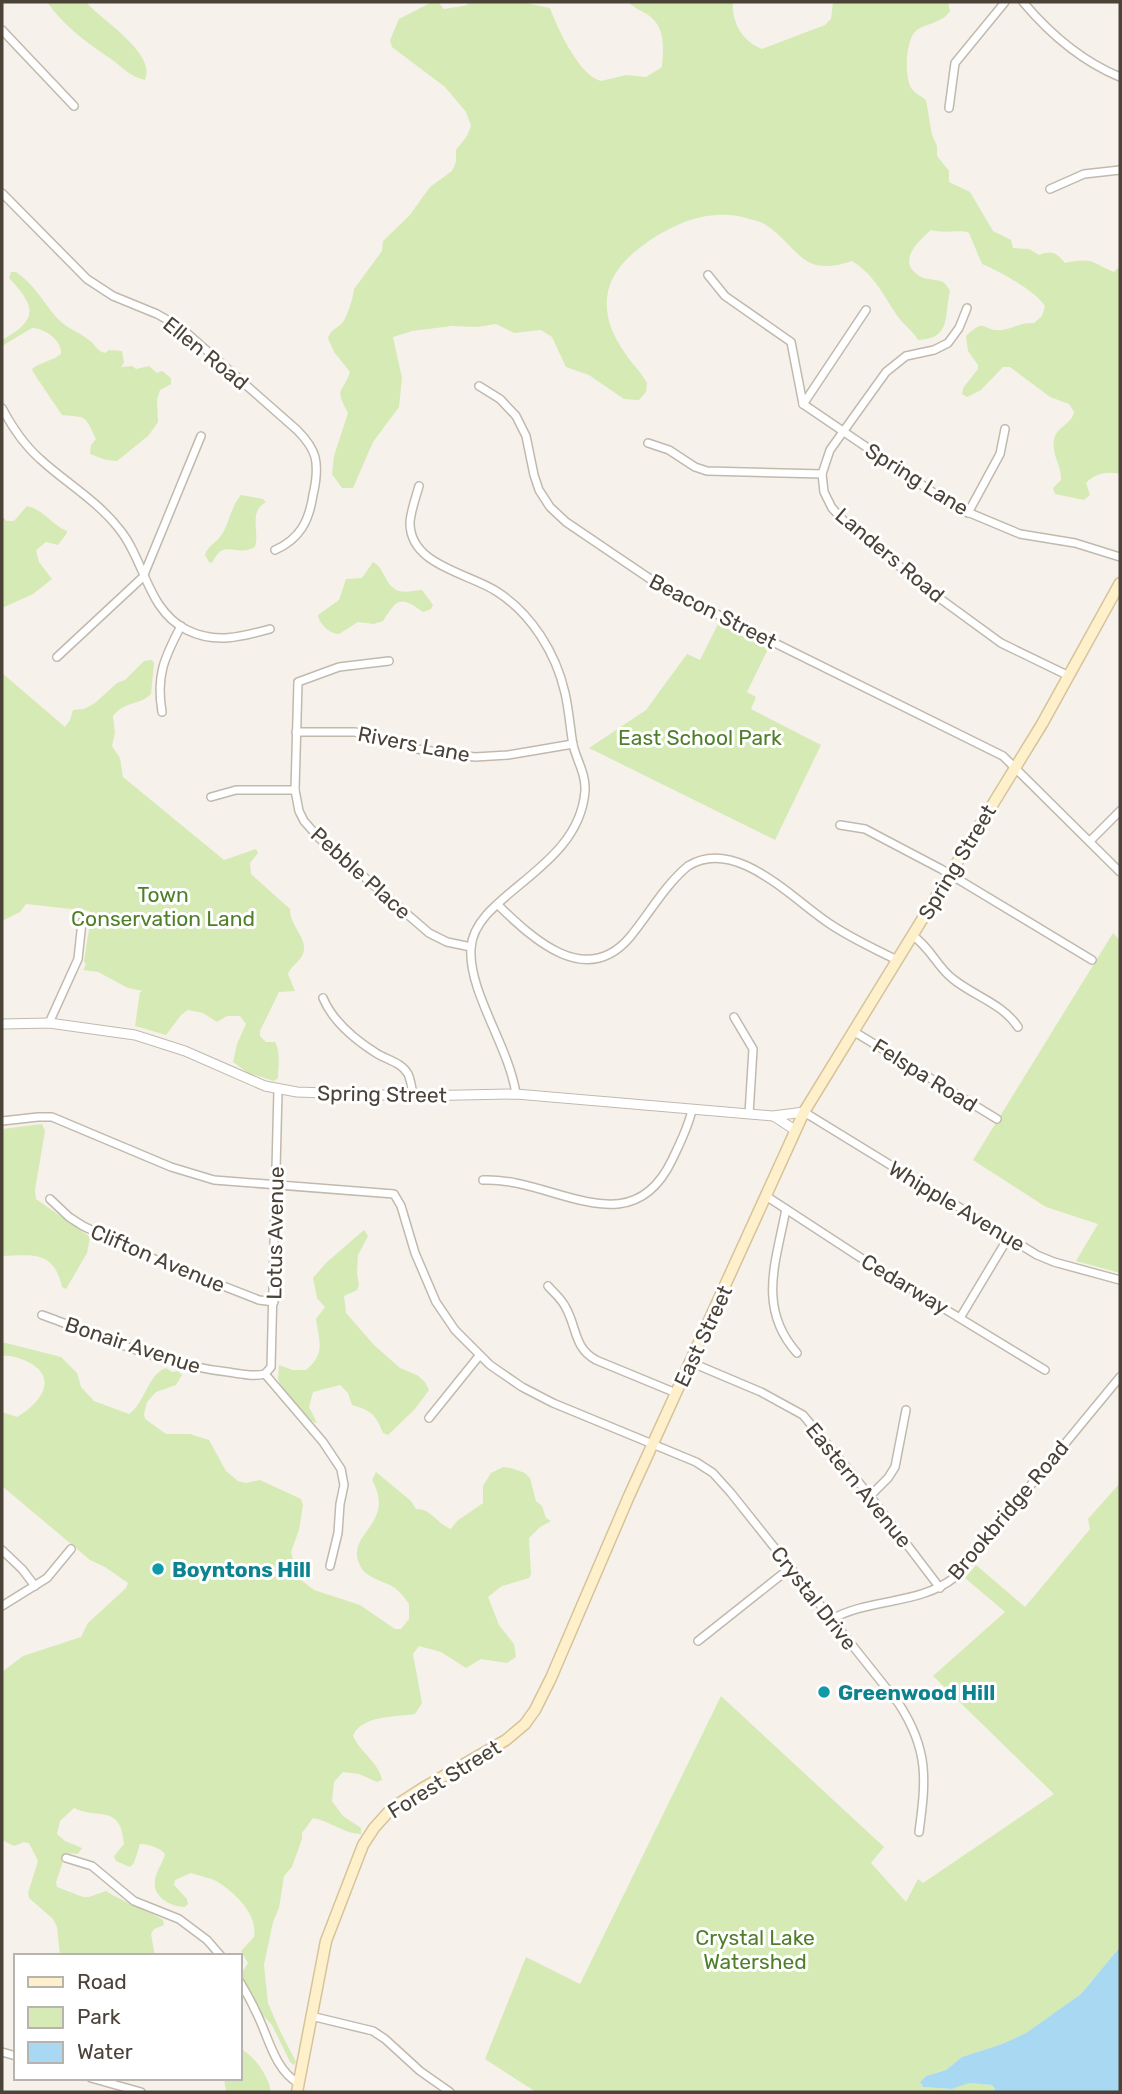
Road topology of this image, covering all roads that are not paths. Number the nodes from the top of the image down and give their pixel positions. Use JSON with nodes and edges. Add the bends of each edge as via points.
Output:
{"nodes":[{"id":1,"x":1005,"y":2,"type":"edge"},
{"id":2,"x":1023,"y":2,"type":"edge"},
{"id":3,"x":2,"y":30,"type":"edge"},
{"id":4,"x":1120,"y":77,"type":"edge"},
{"id":5,"x":74,"y":106,"type":"dead end"},
{"id":6,"x":949,"y":108,"type":"dead end"},
{"id":7,"x":1120,"y":170,"type":"edge"},
{"id":8,"x":1050,"y":189,"type":"dead end"},
{"id":9,"x":2,"y":192,"type":"edge"},
{"id":10,"x":708,"y":275,"type":"dead end"},
{"id":11,"x":967,"y":308,"type":"dead end"},
{"id":12,"x":866,"y":310,"type":"dead end"},
{"id":13,"x":479,"y":386,"type":"dead end"},
{"id":14,"x":803,"y":404,"type":"junction"},
{"id":15,"x":2,"y":408,"type":"edge"},
{"id":16,"x":1004,"y":429,"type":"dead end"},
{"id":17,"x":844,"y":432,"type":"junction"},
{"id":18,"x":201,"y":436,"type":"dead end"},
{"id":19,"x":648,"y":443,"type":"dead end"},
{"id":20,"x":822,"y":474,"type":"junction"},
{"id":21,"x":419,"y":486,"type":"dead end"},
{"id":22,"x":968,"y":513,"type":"junction"},
{"id":23,"x":275,"y":550,"type":"dead end"},
{"id":24,"x":1120,"y":557,"type":"edge"},
{"id":25,"x":143,"y":577,"type":"junction"},
{"id":26,"x":1120,"y":583,"type":"edge"},
{"id":27,"x":181,"y":626,"type":"junction"},
{"id":28,"x":270,"y":629,"type":"dead end"},
{"id":29,"x":57,"y":657,"type":"dead end"},
{"id":30,"x":389,"y":661,"type":"dead end"},
{"id":31,"x":1069,"y":676,"type":"junction"},
{"id":32,"x":162,"y":712,"type":"dead end"},
{"id":33,"x":296,"y":732,"type":"junction"},
{"id":34,"x":573,"y":744,"type":"junction"},
{"id":35,"x":1015,"y":766,"type":"junction"},
{"id":36,"x":295,"y":790,"type":"junction"},
{"id":37,"x":211,"y":797,"type":"dead end"},
{"id":38,"x":1120,"y":811,"type":"edge"},
{"id":39,"x":840,"y":825,"type":"dead end"},
{"id":40,"x":1090,"y":841,"type":"junction"},
{"id":41,"x":1120,"y":872,"type":"edge"},
{"id":42,"x":950,"y":874,"type":"junction"},
{"id":43,"x":498,"y":905,"type":"junction"},
{"id":44,"x":82,"y":922,"type":"dead end"},
{"id":45,"x":912,"y":935,"type":"junction"},
{"id":46,"x":471,"y":947,"type":"junction"},
{"id":47,"x":897,"y":960,"type":"junction"},
{"id":48,"x":1092,"y":960,"type":"dead end"},
{"id":49,"x":323,"y":998,"type":"dead end"},
{"id":50,"x":734,"y":1017,"type":"dead end"},
{"id":51,"x":49,"y":1023,"type":"junction"},
{"id":52,"x":2,"y":1024,"type":"edge"},
{"id":53,"x":1018,"y":1027,"type":"dead end"},
{"id":54,"x":853,"y":1031,"type":"junction"},
{"id":55,"x":278,"y":1090,"type":"junction"},
{"id":56,"x":516,"y":1094,"type":"junction"},
{"id":57,"x":413,"y":1096,"type":"junction"},
{"id":58,"x":692,"y":1110,"type":"junction"},
{"id":59,"x":804,"y":1112,"type":"junction"},
{"id":60,"x":749,"y":1114,"type":"junction"},
{"id":61,"x":773,"y":1116,"type":"junction"},
{"id":62,"x":997,"y":1119,"type":"dead end"},
{"id":63,"x":2,"y":1121,"type":"edge"},
{"id":64,"x":795,"y":1130,"type":"junction"},
{"id":65,"x":483,"y":1180,"type":"dead end"},
{"id":66,"x":276,"y":1186,"type":"junction"},
{"id":67,"x":766,"y":1196,"type":"junction"},
{"id":68,"x":50,"y":1199,"type":"dead end"},
{"id":69,"x":786,"y":1209,"type":"junction"},
{"id":70,"x":1008,"y":1238,"type":"junction"},
{"id":71,"x":1120,"y":1280,"type":"edge"},
{"id":72,"x":548,"y":1286,"type":"dead end"},
{"id":73,"x":274,"y":1302,"type":"junction"},
{"id":74,"x":42,"y":1315,"type":"dead end"},
{"id":75,"x":960,"y":1318,"type":"junction"},
{"id":76,"x":797,"y":1353,"type":"dead end"},
{"id":77,"x":479,"y":1356,"type":"junction"},
{"id":78,"x":690,"y":1362,"type":"junction"},
{"id":79,"x":1045,"y":1370,"type":"dead end"},
{"id":80,"x":265,"y":1374,"type":"junction"},
{"id":81,"x":1120,"y":1377,"type":"edge"},
{"id":82,"x":1112,"y":1386,"type":"junction"},
{"id":83,"x":1120,"y":1392,"type":"edge"},
{"id":84,"x":676,"y":1393,"type":"junction"},
{"id":85,"x":906,"y":1410,"type":"dead end"},
{"id":86,"x":429,"y":1418,"type":"dead end"},
{"id":87,"x":653,"y":1444,"type":"junction"},
{"id":88,"x":870,"y":1496,"type":"junction"},
{"id":89,"x":71,"y":1549,"type":"dead end"},
{"id":90,"x":2,"y":1550,"type":"edge"},
{"id":91,"x":602,"y":1560,"type":"joint"},
{"id":92,"x":330,"y":1566,"type":"dead end"},
{"id":93,"x":790,"y":1568,"type":"junction"},
{"id":94,"x":35,"y":1586,"type":"junction"},
{"id":95,"x":940,"y":1588,"type":"junction"},
{"id":96,"x":2,"y":1606,"type":"edge"},
{"id":97,"x":832,"y":1619,"type":"junction"},
{"id":98,"x":698,"y":1641,"type":"dead end"},
{"id":99,"x":919,"y":1832,"type":"dead end"},
{"id":100,"x":66,"y":1858,"type":"dead end"},
{"id":101,"x":219,"y":1954,"type":"edge"},
{"id":102,"x":242,"y":1986,"type":"edge"},
{"id":103,"x":311,"y":2016,"type":"junction"},
{"id":104,"x":98,"y":2080,"type":"edge"},
{"id":105,"x":297,"y":2088,"type":"edge"},
{"id":106,"x":141,"y":2092,"type":"edge"},
{"id":107,"x":450,"y":2092,"type":"edge"}],
"edges":[{"from":1,"to":6,"type":"street","via":[[955,63]]},
{"from":2,"to":4,"type":"street","via":[[1058,39]]},
{"from":3,"to":5,"type":"street"},
{"from":7,"to":8,"type":"street","via":[[1084,174]]},
{"from":9,"to":23,"type":"street","name":"Ellen Road","via":[[87,279],[180,327],[305,439],[315,456],[316,472],[309,516],[293,539]]},
{"from":10,"to":14,"type":"street","via":[[725,296],[791,342]]},
{"from":11,"to":17,"type":"street","via":[[948,343],[906,356],[890,367]]},
{"from":12,"to":14,"type":"street"},
{"from":13,"to":35,"type":"street","name":"Beacon Street","via":[[516,416],[541,494],[576,529],[666,590],[1002,755]]},
{"from":14,"to":17,"type":"street","name":"Spring Lane"},
{"from":15,"to":25,"type":"street","via":[[33,453],[117,526],[136,555]]},
{"from":16,"to":22,"type":"street","via":[[1000,454]]},
{"from":17,"to":20,"type":"street","via":[[830,450]]},
{"from":17,"to":22,"type":"street","name":"Spring Lane"},
{"from":18,"to":25,"type":"street"},
{"from":19,"to":20,"type":"street","via":[[706,471]]},
{"from":20,"to":31,"type":"street","name":"Landers Road","via":[[832,508],[876,549],[1001,643]]},
{"from":21,"to":34,"type":"street","via":[[410,522],[414,538],[436,563],[496,591],[535,627],[558,669]]},
{"from":22,"to":24,"type":"street","name":"Spring Lane","via":[[1016,533]]},
{"from":25,"to":27,"type":"street","via":[[157,602]]},
{"from":25,"to":29,"type":"street"},
{"from":26,"to":31,"type":"main road","name":"Spring Street"},
{"from":27,"to":28,"type":"street","via":[[223,639]]},
{"from":27,"to":32,"type":"street","via":[[161,670]]},
{"from":30,"to":33,"type":"street","name":"Pebble Place","via":[[348,665],[299,682]]},
{"from":31,"to":35,"type":"main road","name":"Spring Street"},
{"from":33,"to":34,"type":"street","name":"Rivers Lane","via":[[355,732],[461,756],[508,755]]},
{"from":33,"to":36,"type":"street","name":"Pebble Place"},
{"from":34,"to":43,"type":"street","via":[[585,784],[576,827],[556,853]]},
{"from":35,"to":40,"type":"street","name":"Beacon Street"},
{"from":35,"to":42,"type":"main road","name":"Spring Street"},
{"from":36,"to":37,"type":"street","via":[[236,790]]},
{"from":36,"to":46,"type":"street","name":"Pebble Place","via":[[301,816],[319,838],[429,933]]},
{"from":38,"to":40,"type":"street"},
{"from":39,"to":42,"type":"street","via":[[865,829]]},
{"from":40,"to":41,"type":"street","name":"Beacon Street"},
{"from":42,"to":45,"type":"main road","name":"Spring Street"},
{"from":42,"to":48,"type":"street"},
{"from":43,"to":46,"type":"street","via":[[478,927]]},
{"from":43,"to":47,"type":"street","via":[[555,952],[577,959],[599,958],[625,943],[685,869],[699,860],[715,858],[764,874],[829,924]]},
{"from":44,"to":51,"type":"street","via":[[78,959]]},
{"from":45,"to":47,"type":"main road","name":"Spring Street"},
{"from":45,"to":53,"type":"street","via":[[950,977],[1007,1014]]},
{"from":46,"to":56,"type":"street","via":[[475,979],[506,1054]]},
{"from":47,"to":54,"type":"main road","name":"Spring Street"},
{"from":49,"to":57,"type":"street","via":[[335,1020],[405,1070]]},
{"from":50,"to":60,"type":"street","via":[[753,1054]]},
{"from":51,"to":52,"type":"street","name":"Spring Street"},
{"from":51,"to":55,"type":"street","name":"Spring Street","via":[[152,1040]]},
{"from":54,"to":59,"type":"main road","name":"Spring Street"},
{"from":54,"to":62,"type":"street","name":"Felspa Road"},
{"from":55,"to":57,"type":"street","name":"Spring Street"},
{"from":55,"to":66,"type":"street","name":"Lotus Avenue"},
{"from":56,"to":57,"type":"street","name":"Spring Street"},
{"from":56,"to":58,"type":"street","name":"Spring Street"},
{"from":58,"to":60,"type":"street","name":"Spring Street"},
{"from":58,"to":65,"type":"street","via":[[663,1178],[650,1193],[633,1202],[607,1205]]},
{"from":59,"to":61,"type":"street","name":"Spring Street"},
{"from":59,"to":64,"type":"main road","name":"East Street"},
{"from":59,"to":70,"type":"street","name":"Whipple Avenue"},
{"from":60,"to":61,"type":"street","name":"Spring Street"},
{"from":61,"to":64,"type":"street","name":"Spring Street"},
{"from":63,"to":66,"type":"street","via":[[52,1117],[189,1173]]},
{"from":64,"to":67,"type":"main road","name":"East Street"},
{"from":66,"to":73,"type":"street","name":"Lotus Avenue"},
{"from":66,"to":77,"type":"street","name":"Crystal Drive","via":[[392,1193],[401,1206],[429,1289],[449,1322]]},
{"from":67,"to":69,"type":"street","name":"Cedarway"},
{"from":67,"to":78,"type":"main road","name":"East Street"},
{"from":68,"to":73,"type":"street","name":"Clifton Avenue","via":[[79,1224],[136,1251]]},
{"from":69,"to":75,"type":"street","name":"Cedarway"},
{"from":69,"to":76,"type":"street","via":[[772,1302],[778,1327]]},
{"from":70,"to":71,"type":"street","name":"Whipple Avenue","via":[[1049,1260]]},
{"from":70,"to":75,"type":"street"},
{"from":72,"to":84,"type":"street","via":[[567,1309],[584,1353]]},
{"from":73,"to":80,"type":"street","name":"Lotus Avenue","via":[[271,1367]]},
{"from":74,"to":80,"type":"street","name":"Bonair Avenue","via":[[173,1362]]},
{"from":75,"to":79,"type":"street","name":"Cedarway"},
{"from":77,"to":86,"type":"street"},
{"from":77,"to":87,"type":"street","name":"Crystal Drive","via":[[537,1395]]},
{"from":78,"to":84,"type":"main road","name":"East Street"},
{"from":78,"to":88,"type":"street","name":"Eastern Avenue","via":[[797,1411]]},
{"from":80,"to":92,"type":"street","via":[[341,1469],[344,1485]]},
{"from":81,"to":82,"type":"street","name":"Brookbridge Road"},
{"from":82,"to":83,"type":"street"},
{"from":82,"to":95,"type":"street","name":"Brookbridge Road","via":[[962,1569]]},
{"from":84,"to":87,"type":"main road","name":"East Street"},
{"from":85,"to":88,"type":"street","via":[[896,1464]]},
{"from":87,"to":91,"type":"main road","name":"East Street"},
{"from":87,"to":93,"type":"street","name":"Crystal Drive","via":[[713,1473]]},
{"from":88,"to":95,"type":"street","name":"Eastern Avenue"},
{"from":89,"to":94,"type":"street"},
{"from":90,"to":94,"type":"street"},
{"from":91,"to":103,"type":"main road","name":"Forest Street","via":[[528,1720],[502,1743],[401,1801],[366,1840],[329,1933]]},
{"from":93,"to":97,"type":"street","name":"Crystal Drive"},
{"from":93,"to":98,"type":"street"},
{"from":94,"to":96,"type":"street"},
{"from":95,"to":97,"type":"street","name":"Brookbridge Road"},
{"from":97,"to":99,"type":"street","name":"Crystal Drive","via":[[914,1730],[925,1768]]},
{"from":100,"to":101,"type":"street","via":[[92,1866],[134,1901],[179,1919]]},
{"from":102,"to":105,"type":"street","via":[[281,2068]]},
{"from":103,"to":105,"type":"main road","name":"Forest Street"},
{"from":103,"to":107,"type":"street","via":[[376,2033]]},
{"from":104,"to":106,"type":"street"}]}
